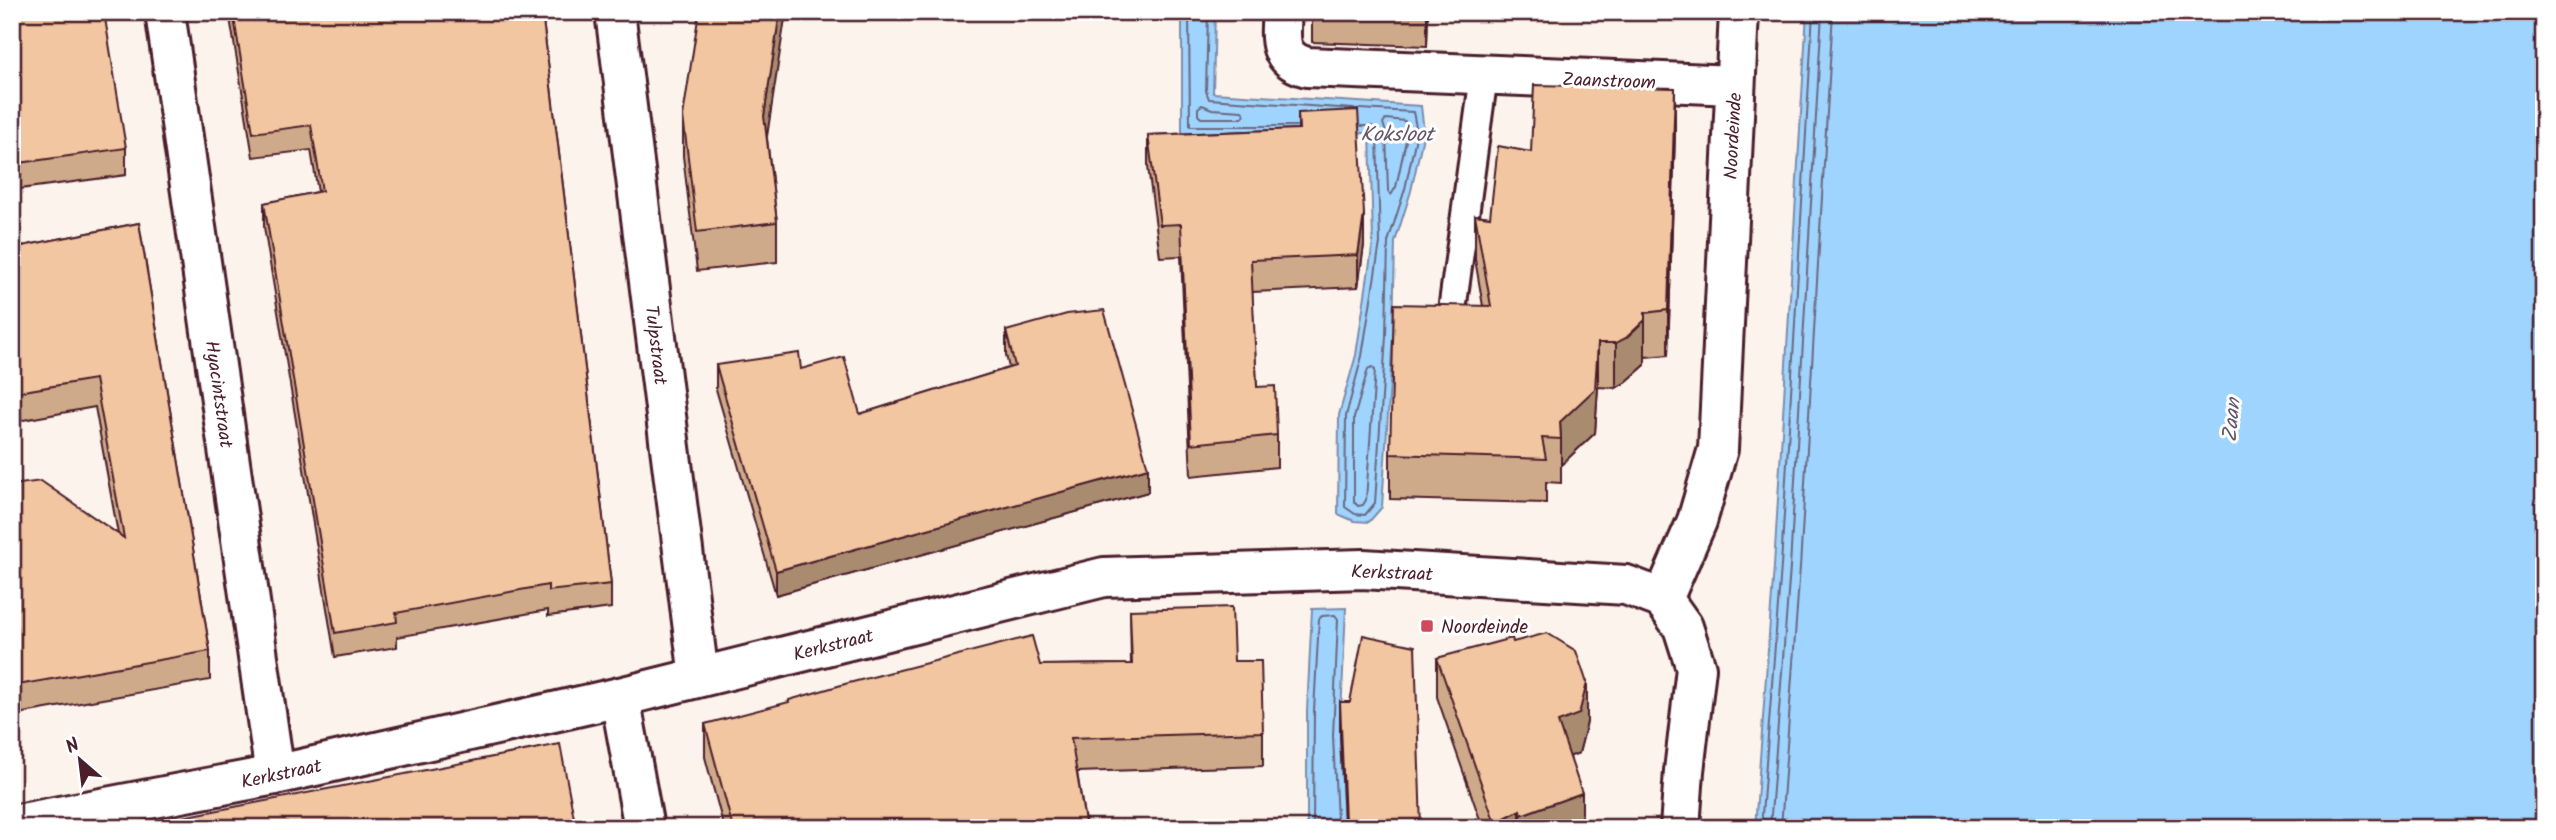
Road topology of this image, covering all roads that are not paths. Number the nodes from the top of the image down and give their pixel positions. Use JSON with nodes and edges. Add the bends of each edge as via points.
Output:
{"nodes":[{"id":1,"x":165,"y":12,"type":"edge"},
{"id":2,"x":615,"y":12,"type":"edge"},
{"id":3,"x":1282,"y":12,"type":"edge"},
{"id":4,"x":1739,"y":12,"type":"edge"},
{"id":5,"x":1484,"y":75,"type":"junction"},
{"id":6,"x":1734,"y":85,"type":"junction"},
{"id":7,"x":1451,"y":318,"type":"edge"},
{"id":8,"x":1663,"y":599,"type":"junction"},
{"id":9,"x":699,"y":677,"type":"junction"},
{"id":10,"x":620,"y":697,"type":"junction"},
{"id":11,"x":275,"y":775,"type":"junction"},
{"id":12,"x":12,"y":825,"type":"edge"},
{"id":13,"x":644,"y":828,"type":"edge"},
{"id":14,"x":1680,"y":828,"type":"edge"}],
"edges":[{"from":1,"to":11,"type":"street","name":"Hyacintstraat"},
{"from":2,"to":9,"type":"street","name":"Tulpstraat"},
{"from":3,"to":5,"type":"street","name":"Zaanstroom","via":[[1280,43],[1287,57],[1307,68]]},
{"from":4,"to":6,"type":"street","name":"Noordeinde"},
{"from":5,"to":6,"type":"street","name":"Zaanstroom"},
{"from":5,"to":7,"type":"lane"},
{"from":6,"to":8,"type":"street","name":"Noordeinde","via":[[1718,449],[1697,521]]},
{"from":8,"to":9,"type":"street","name":"Kerkstraat","via":[[1626,585],[1363,569],[1104,578]]},
{"from":8,"to":14,"type":"street","via":[[1684,626],[1696,668]]},
{"from":9,"to":10,"type":"street","name":"Kerkstraat"},
{"from":10,"to":11,"type":"street","name":"Kerkstraat"},
{"from":10,"to":13,"type":"street"},
{"from":11,"to":12,"type":"street","name":"Kerkstraat"}]}
